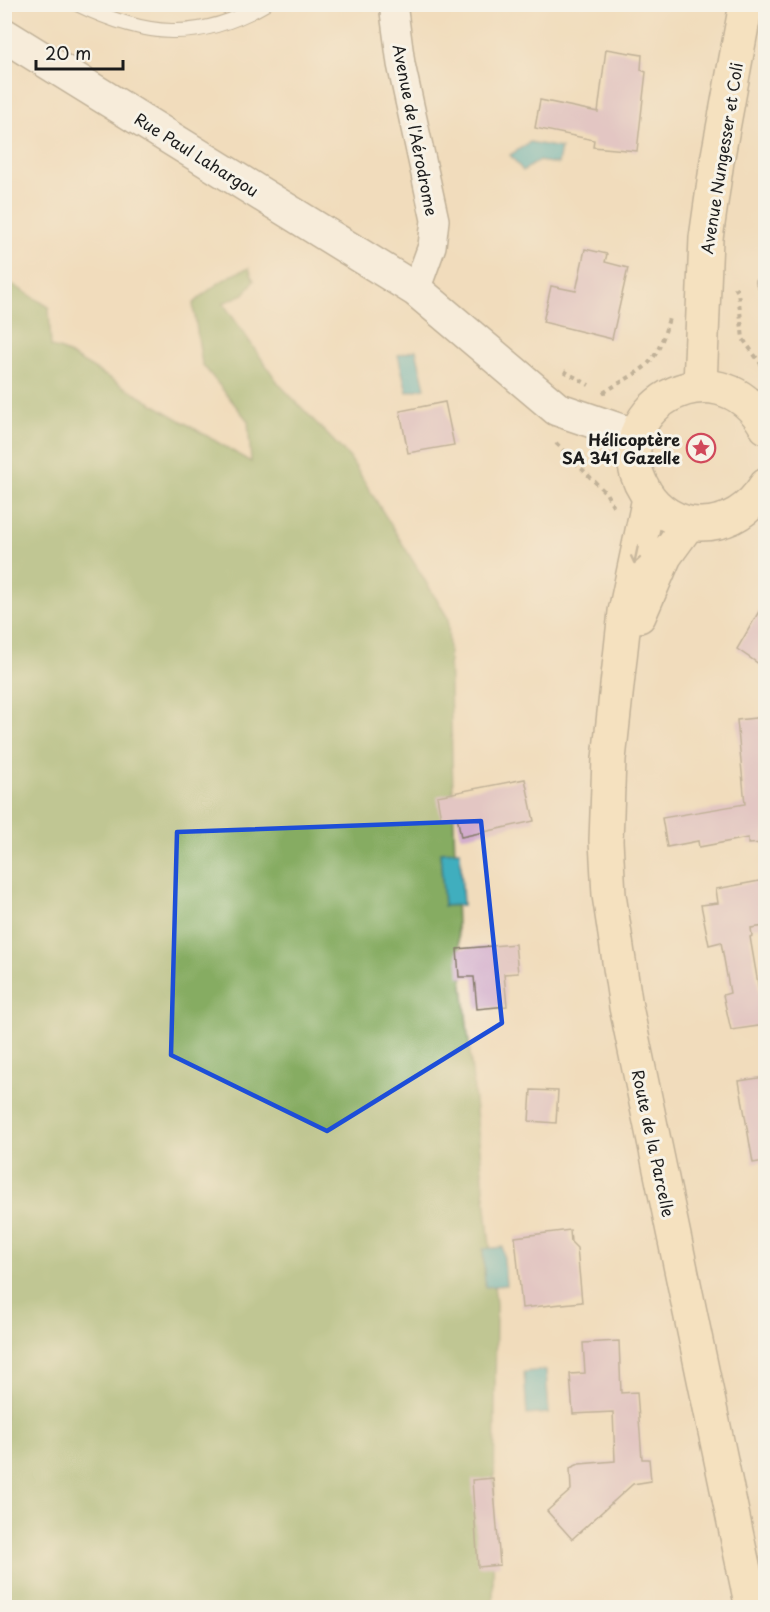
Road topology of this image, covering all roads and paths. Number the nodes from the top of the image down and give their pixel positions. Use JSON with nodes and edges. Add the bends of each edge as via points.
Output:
{"nodes":[{"id":1,"x":77,"y":4,"type":"edge"},
{"id":2,"x":266,"y":4,"type":"edge"},
{"id":3,"x":393,"y":4,"type":"edge"},
{"id":4,"x":746,"y":4,"type":"edge"},
{"id":5,"x":4,"y":35,"type":"edge"},
{"id":6,"x":403,"y":281,"type":"junction"},
{"id":7,"x":670,"y":316,"type":"dead end"},
{"id":8,"x":560,"y":369,"type":"dead end"},
{"id":9,"x":700,"y":385,"type":"junction"},
{"id":10,"x":763,"y":414,"type":"edge"},
{"id":11,"x":636,"y":436,"type":"junction"},
{"id":12,"x":553,"y":441,"type":"dead end"},
{"id":13,"x":763,"y":494,"type":"edge"},
{"id":14,"x":649,"y":498,"type":"junction"},
{"id":15,"x":615,"y":518,"type":"dead end"},
{"id":16,"x":689,"y":523,"type":"junction"},
{"id":17,"x":620,"y":673,"type":"junction"},
{"id":18,"x":752,"y":1608,"type":"edge"}],
"edges":[{"from":1,"to":2,"type":"lane","via":[[112,21],[144,30],[187,32]]},
{"from":3,"to":6,"type":"street","name":"Avenue de l'Aérodrome","via":[[435,219],[432,246]]},
{"from":4,"to":9,"type":"main road","name":"Avenue Nungesser et Coli","via":[[706,238]]},
{"from":5,"to":6,"type":"street","name":"Rue Paul Lahargou"},
{"from":6,"to":11,"type":"street","name":"Rue Paul Lahargou","via":[[557,409]]},
{"from":7,"to":8,"type":"path","via":[[661,348],[652,362],[604,393]]},
{"from":9,"to":10,"type":"main road","via":[[740,397]]},
{"from":9,"to":11,"type":"main road","via":[[677,390],[659,401]]},
{"from":11,"to":14,"type":"main road","via":[[633,459],[639,482]]},
{"from":12,"to":15,"type":"path","via":[[606,492]]},
{"from":13,"to":16,"type":"main road","via":[[728,520]]},
{"from":14,"to":16,"type":"main road","via":[[670,516]]},
{"from":14,"to":17,"type":"main road","name":"Route de la Parcelle","one_way":true,"via":[[624,612]]},
{"from":16,"to":17,"type":"main road","name":"Route de la Parcelle","via":[[665,556],[645,596]]},
{"from":17,"to":18,"type":"main road","name":"Route de la Parcelle","via":[[609,759],[606,841],[614,944]]}]}
